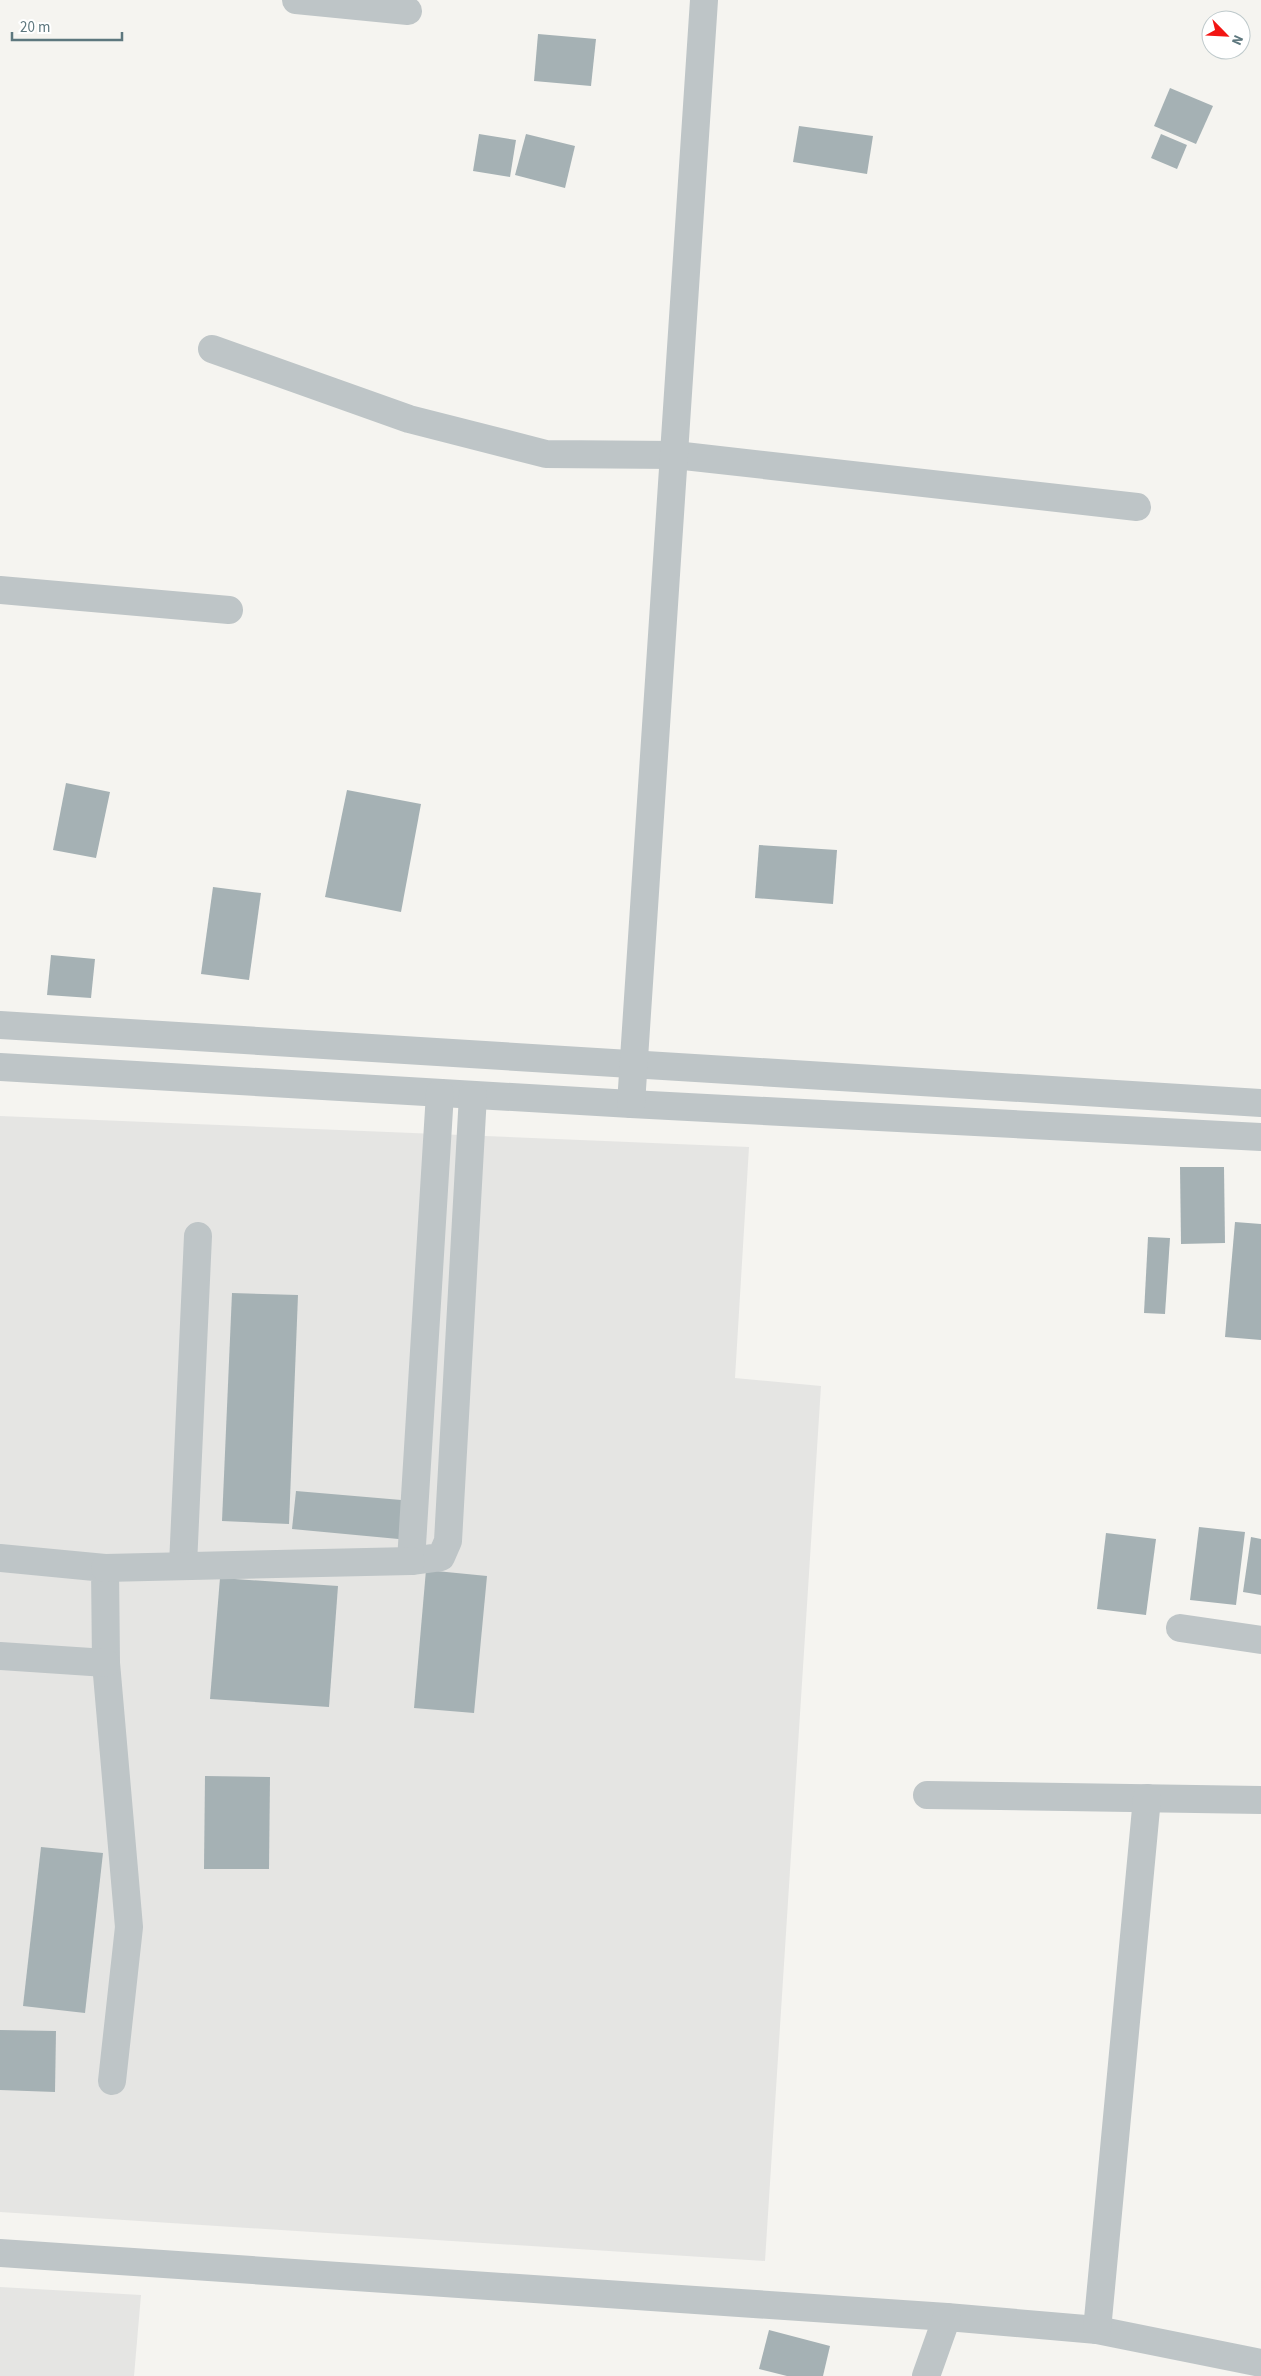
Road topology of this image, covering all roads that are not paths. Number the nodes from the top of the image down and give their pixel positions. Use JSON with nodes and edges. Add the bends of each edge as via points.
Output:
{"nodes":[{"id":1,"x":296,"y":0,"type":"edge"},
{"id":2,"x":704,"y":0,"type":"edge"},
{"id":3,"x":408,"y":10,"type":"dead end"},
{"id":4,"x":212,"y":349,"type":"dead end"},
{"id":5,"x":675,"y":454,"type":"junction"},
{"id":6,"x":1137,"y":507,"type":"dead end"},
{"id":7,"x":0,"y":590,"type":"edge"},
{"id":8,"x":229,"y":610,"type":"dead end"},
{"id":9,"x":0,"y":1025,"type":"edge"},
{"id":10,"x":634,"y":1063,"type":"junction"},
{"id":11,"x":0,"y":1067,"type":"edge"},
{"id":12,"x":440,"y":1093,"type":"junction"},
{"id":13,"x":473,"y":1095,"type":"junction"},
{"id":14,"x":1261,"y":1103,"type":"edge"},
{"id":15,"x":632,"y":1104,"type":"junction"},
{"id":16,"x":1261,"y":1137,"type":"edge"},
{"id":17,"x":198,"y":1236,"type":"dead end"},
{"id":18,"x":0,"y":1558,"type":"edge"},
{"id":19,"x":411,"y":1561,"type":"junction"},
{"id":20,"x":183,"y":1565,"type":"junction"},
{"id":21,"x":105,"y":1568,"type":"junction"},
{"id":22,"x":1180,"y":1628,"type":"dead end"},
{"id":23,"x":1261,"y":1640,"type":"edge"},
{"id":24,"x":0,"y":1656,"type":"edge"},
{"id":25,"x":106,"y":1663,"type":"junction"},
{"id":26,"x":927,"y":1795,"type":"dead end"},
{"id":27,"x":1147,"y":1798,"type":"junction"},
{"id":28,"x":1261,"y":1800,"type":"edge"},
{"id":29,"x":112,"y":2081,"type":"dead end"},
{"id":30,"x":0,"y":2253,"type":"edge"},
{"id":31,"x":947,"y":2317,"type":"junction"},
{"id":32,"x":1097,"y":2330,"type":"junction"},
{"id":33,"x":1261,"y":2363,"type":"edge"},
{"id":34,"x":926,"y":2376,"type":"edge"}],
"edges":[{"from":1,"to":3,"type":"street"},
{"from":2,"to":5,"type":"street"},
{"from":4,"to":5,"type":"street","via":[[408,419],[546,454]]},
{"from":5,"to":6,"type":"street"},
{"from":5,"to":10,"type":"street"},
{"from":7,"to":8,"type":"street"},
{"from":9,"to":10,"type":"street"},
{"from":10,"to":14,"type":"street"},
{"from":10,"to":15,"type":"street"},
{"from":11,"to":12,"type":"street"},
{"from":12,"to":13,"type":"street"},
{"from":12,"to":19,"type":"street"},
{"from":13,"to":15,"type":"street"},
{"from":13,"to":19,"type":"street","via":[[448,1541],[441,1557]]},
{"from":15,"to":16,"type":"street"},
{"from":17,"to":20,"type":"street"},
{"from":18,"to":21,"type":"street"},
{"from":19,"to":20,"type":"street"},
{"from":20,"to":21,"type":"street"},
{"from":21,"to":25,"type":"street"},
{"from":22,"to":23,"type":"street"},
{"from":24,"to":25,"type":"street"},
{"from":25,"to":29,"type":"street","via":[[130,1927]]},
{"from":26,"to":27,"type":"street"},
{"from":27,"to":28,"type":"street"},
{"from":27,"to":32,"type":"street"},
{"from":30,"to":31,"type":"street"},
{"from":31,"to":32,"type":"street"},
{"from":31,"to":34,"type":"street"},
{"from":32,"to":33,"type":"street"}]}
